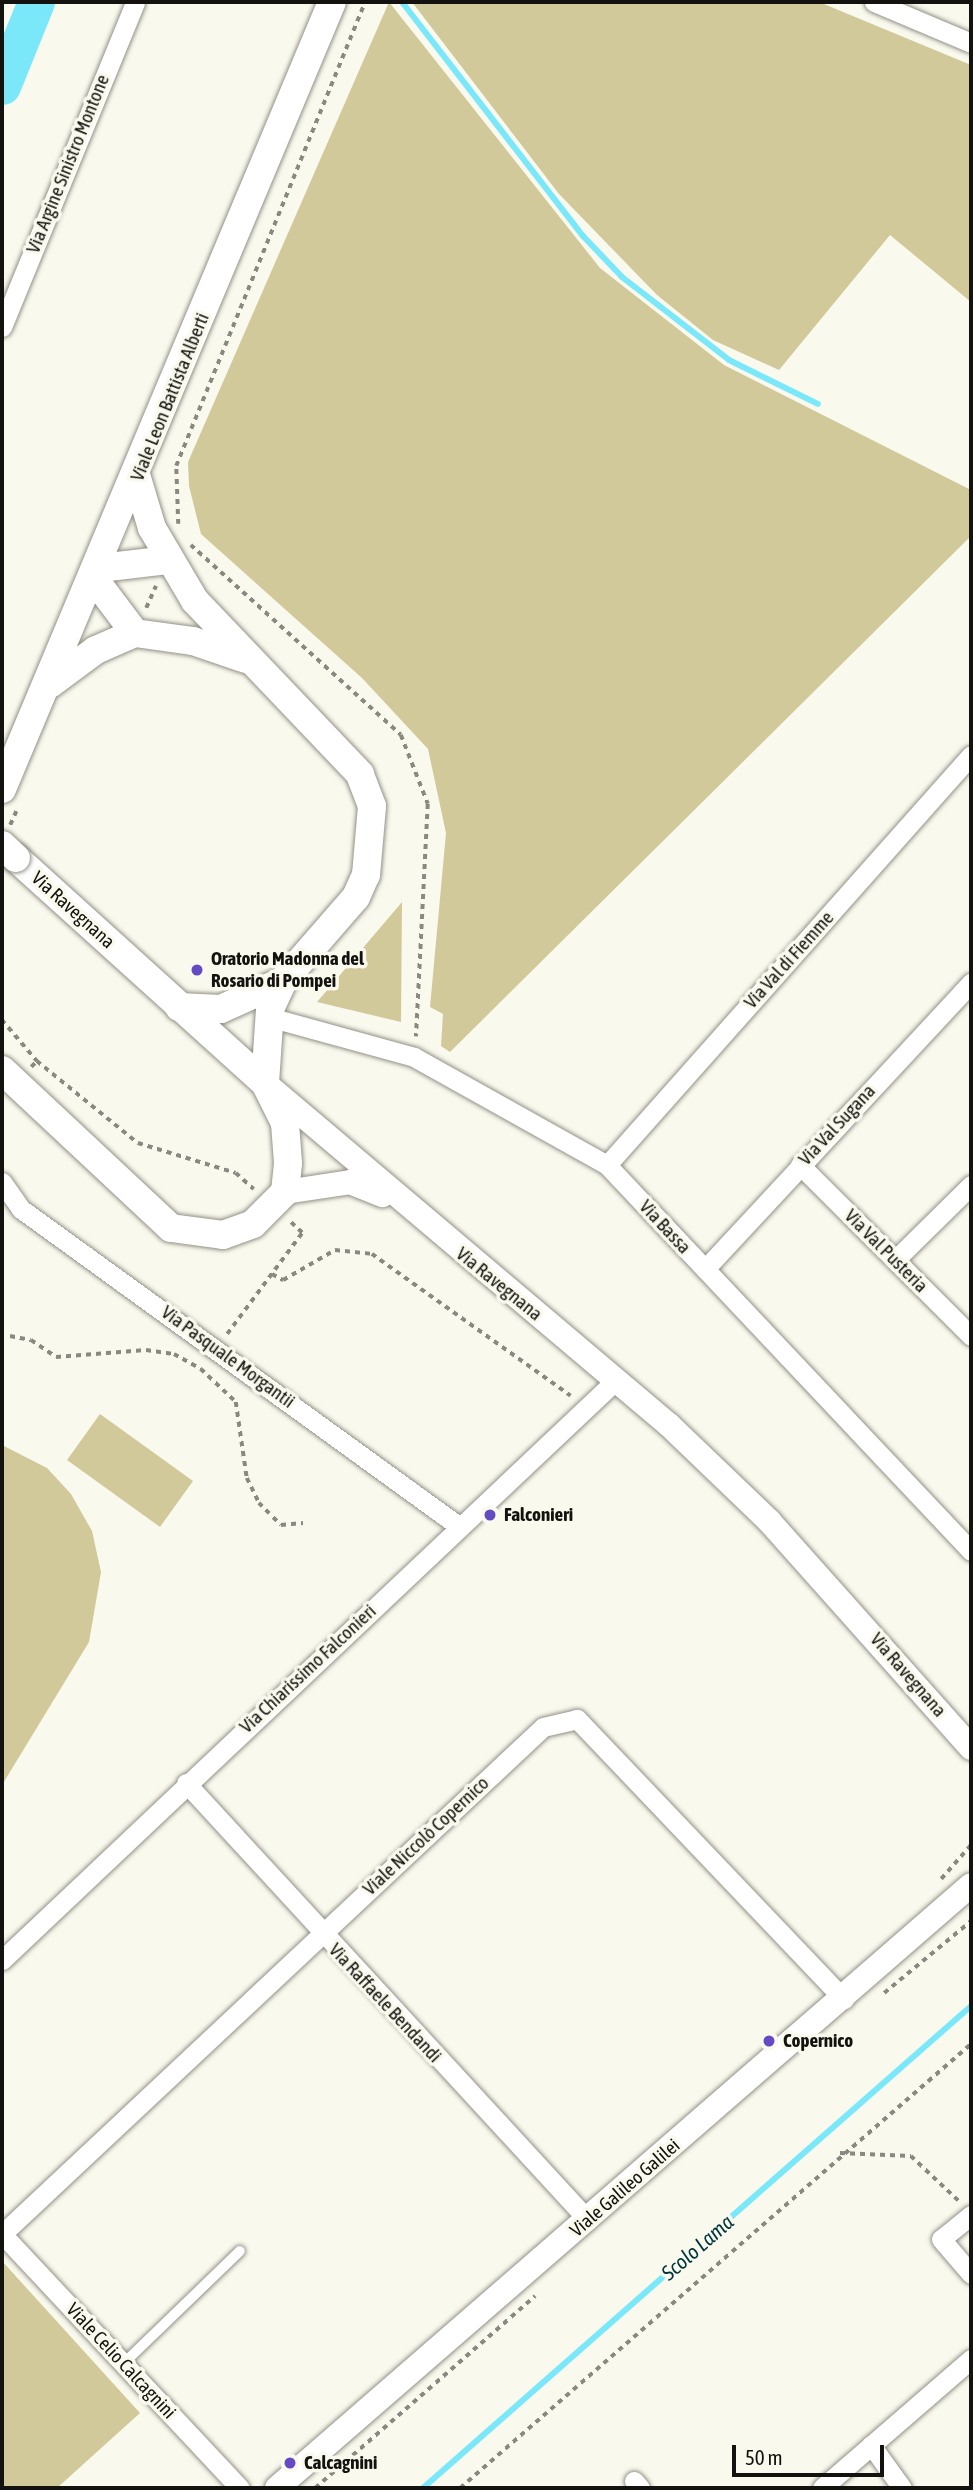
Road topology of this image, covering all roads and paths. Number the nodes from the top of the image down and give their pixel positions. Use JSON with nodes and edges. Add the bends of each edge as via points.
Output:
{"nodes":[{"id":1,"x":135,"y":2,"type":"edge"},
{"id":2,"x":332,"y":2,"type":"edge"},
{"id":3,"x":365,"y":2,"type":"edge"},
{"id":4,"x":874,"y":2,"type":"edge"},
{"id":5,"x":971,"y":43,"type":"edge"},
{"id":6,"x":2,"y":327,"type":"edge"},
{"id":7,"x":137,"y":478,"type":"junction"},
{"id":8,"x":162,"y":572,"type":"junction"},
{"id":9,"x":97,"y":574,"type":"junction"},
{"id":10,"x":137,"y":627,"type":"junction"},
{"id":11,"x":246,"y":659,"type":"junction"},
{"id":12,"x":48,"y":686,"type":"junction"},
{"id":13,"x":971,"y":755,"type":"edge"},
{"id":14,"x":11,"y":796,"type":"edge"},
{"id":15,"x":8,"y":846,"type":"edge"},
{"id":16,"x":283,"y":981,"type":"junction"},
{"id":17,"x":971,"y":982,"type":"edge"},
{"id":18,"x":179,"y":1007,"type":"junction"},
{"id":19,"x":2,"y":1020,"type":"edge"},
{"id":20,"x":280,"y":1020,"type":"dead end"},
{"id":21,"x":414,"y":1056,"type":"junction"},
{"id":22,"x":37,"y":1061,"type":"junction"},
{"id":23,"x":8,"y":1072,"type":"edge"},
{"id":24,"x":265,"y":1083,"type":"junction"},
{"id":25,"x":607,"y":1165,"type":"junction"},
{"id":26,"x":800,"y":1166,"type":"junction"},
{"id":27,"x":2,"y":1182,"type":"edge"},
{"id":28,"x":971,"y":1185,"type":"edge"},
{"id":29,"x":256,"y":1191,"type":"dead end"},
{"id":30,"x":286,"y":1205,"type":"junction"},
{"id":31,"x":412,"y":1212,"type":"junction"},
{"id":32,"x":895,"y":1260,"type":"junction"},
{"id":33,"x":705,"y":1269,"type":"junction"},
{"id":34,"x":272,"y":1274,"type":"junction"},
{"id":35,"x":227,"y":1334,"type":"dead end"},
{"id":36,"x":10,"y":1336,"type":"dead end"},
{"id":37,"x":971,"y":1336,"type":"edge"},
{"id":38,"x":616,"y":1380,"type":"junction"},
{"id":39,"x":579,"y":1400,"type":"dead end"},
{"id":40,"x":303,"y":1524,"type":"dead end"},
{"id":41,"x":460,"y":1527,"type":"junction"},
{"id":42,"x":971,"y":1551,"type":"edge"},
{"id":43,"x":971,"y":1748,"type":"edge"},
{"id":44,"x":186,"y":1783,"type":"junction"},
{"id":45,"x":971,"y":1885,"type":"edge"},
{"id":46,"x":321,"y":1935,"type":"junction"},
{"id":47,"x":2,"y":1960,"type":"edge"},
{"id":48,"x":844,"y":1999,"type":"junction"},
{"id":49,"x":971,"y":2044,"type":"edge"},
{"id":50,"x":840,"y":2154,"type":"junction"},
{"id":51,"x":971,"y":2205,"type":"edge"},
{"id":52,"x":971,"y":2215,"type":"edge"},
{"id":53,"x":588,"y":2220,"type":"junction"},
{"id":54,"x":2,"y":2234,"type":"edge"},
{"id":55,"x":240,"y":2251,"type":"dead end"},
{"id":56,"x":971,"y":2273,"type":"edge"},
{"id":57,"x":971,"y":2359,"type":"edge"},
{"id":58,"x":124,"y":2363,"type":"junction"},
{"id":59,"x":871,"y":2445,"type":"junction"},
{"id":60,"x":240,"y":2488,"type":"edge"},
{"id":61,"x":277,"y":2488,"type":"edge"},
{"id":62,"x":460,"y":2488,"type":"edge"},
{"id":63,"x":822,"y":2488,"type":"edge"},
{"id":64,"x":902,"y":2488,"type":"edge"}],
"edges":[{"from":1,"to":6,"type":"street","name":"Via Argine Sinistro Montone"},
{"from":2,"to":7,"type":"main road","name":"Viale Leon Battista Alberti"},
{"from":3,"to":21,"type":"path","via":[[176,466],[174,499],[180,534],[401,736],[428,804]]},
{"from":4,"to":5,"type":"street"},
{"from":7,"to":8,"type":"main road"},
{"from":7,"to":9,"type":"main road","name":"Viale Leon Battista Alberti"},
{"from":8,"to":9,"type":"main road"},
{"from":8,"to":10,"type":"path"},
{"from":8,"to":11,"type":"main road"},
{"from":9,"to":10,"type":"main road"},
{"from":9,"to":12,"type":"main road","name":"Viale Leon Battista Alberti"},
{"from":10,"to":11,"type":"main road"},
{"from":10,"to":12,"type":"main road"},
{"from":11,"to":16,"type":"main road","via":[[340,747],[372,806],[373,839],[356,897]]},
{"from":12,"to":14,"type":"main road","name":"Viale Leon Battista Alberti"},
{"from":13,"to":25,"type":"street","name":"Via Val di Fiemme"},
{"from":14,"to":15,"type":"path"},
{"from":15,"to":18,"type":"main road","name":"Via Ravegnana"},
{"from":16,"to":18,"type":"main road","via":[[220,1009]]},
{"from":16,"to":24,"type":"main road","via":[[264,1031]]},
{"from":17,"to":26,"type":"street","name":"Via Val Sugana"},
{"from":18,"to":24,"type":"main road","name":"Via Ravegnana"},
{"from":19,"to":22,"type":"path"},
{"from":20,"to":21,"type":"street","name":"Via Bassa"},
{"from":21,"to":25,"type":"street","name":"Via Bassa"},
{"from":22,"to":23,"type":"path"},
{"from":22,"to":29,"type":"path","via":[[138,1143],[236,1173]]},
{"from":23,"to":30,"type":"main road","via":[[171,1228],[195,1235],[231,1233]]},
{"from":24,"to":30,"type":"main road","via":[[285,1123]]},
{"from":24,"to":31,"type":"street","name":"Via Ravegnana"},
{"from":25,"to":33,"type":"street","name":"Via Bassa"},
{"from":26,"to":32,"type":"street","name":"Via Val Pusteria"},
{"from":26,"to":33,"type":"street","name":"Via Val Sugana"},
{"from":27,"to":41,"type":"street","name":"Via Pasquale Morgantii","via":[[21,1209]]},
{"from":28,"to":32,"type":"street"},
{"from":30,"to":31,"type":"street","via":[[351,1182]]},
{"from":30,"to":34,"type":"path","via":[[302,1233]]},
{"from":31,"to":38,"type":"street","name":"Via Ravegnana"},
{"from":32,"to":37,"type":"street","name":"Via Val Pusteria"},
{"from":33,"to":42,"type":"street","name":"Via Bassa"},
{"from":34,"to":35,"type":"path"},
{"from":34,"to":39,"type":"path","via":[[283,1280],[335,1250],[372,1254]]},
{"from":36,"to":40,"type":"path","via":[[31,1340],[56,1357],[146,1350],[174,1354],[201,1369],[236,1402],[247,1478],[259,1503],[281,1525]]},
{"from":38,"to":41,"type":"street","name":"Via Chiarissimo Falconieri"},
{"from":38,"to":43,"type":"street","name":"Via Ravegnana","via":[[769,1521]]},
{"from":41,"to":44,"type":"street","name":"Via Chiarissimo Falconieri"},
{"from":44,"to":46,"type":"street","name":"Via Raffaele Bendandi"},
{"from":44,"to":47,"type":"street","name":"Via Chiarissimo Falconieri"},
{"from":45,"to":48,"type":"street","name":"Viale Galileo Galilei"},
{"from":46,"to":48,"type":"street","name":"Viale Niccolò Copernico","via":[[543,1727],[576,1719]]},
{"from":46,"to":53,"type":"street","name":"Via Raffaele Bendandi"},
{"from":46,"to":54,"type":"street","name":"Viale Niccolò Copernico"},
{"from":48,"to":53,"type":"street","name":"Viale Galileo Galilei"},
{"from":49,"to":50,"type":"path"},
{"from":50,"to":51,"type":"path","via":[[911,2156]]},
{"from":50,"to":62,"type":"path"},
{"from":52,"to":56,"type":"street","via":[[941,2239]]},
{"from":53,"to":61,"type":"street","name":"Viale Galileo Galilei"},
{"from":54,"to":58,"type":"street","name":"Viale Celio Calcagnini"},
{"from":55,"to":58,"type":"lane"},
{"from":57,"to":59,"type":"street"},
{"from":58,"to":60,"type":"street","name":"Viale Celio Calcagnini"},
{"from":59,"to":63,"type":"street"},
{"from":59,"to":64,"type":"street"}]}
